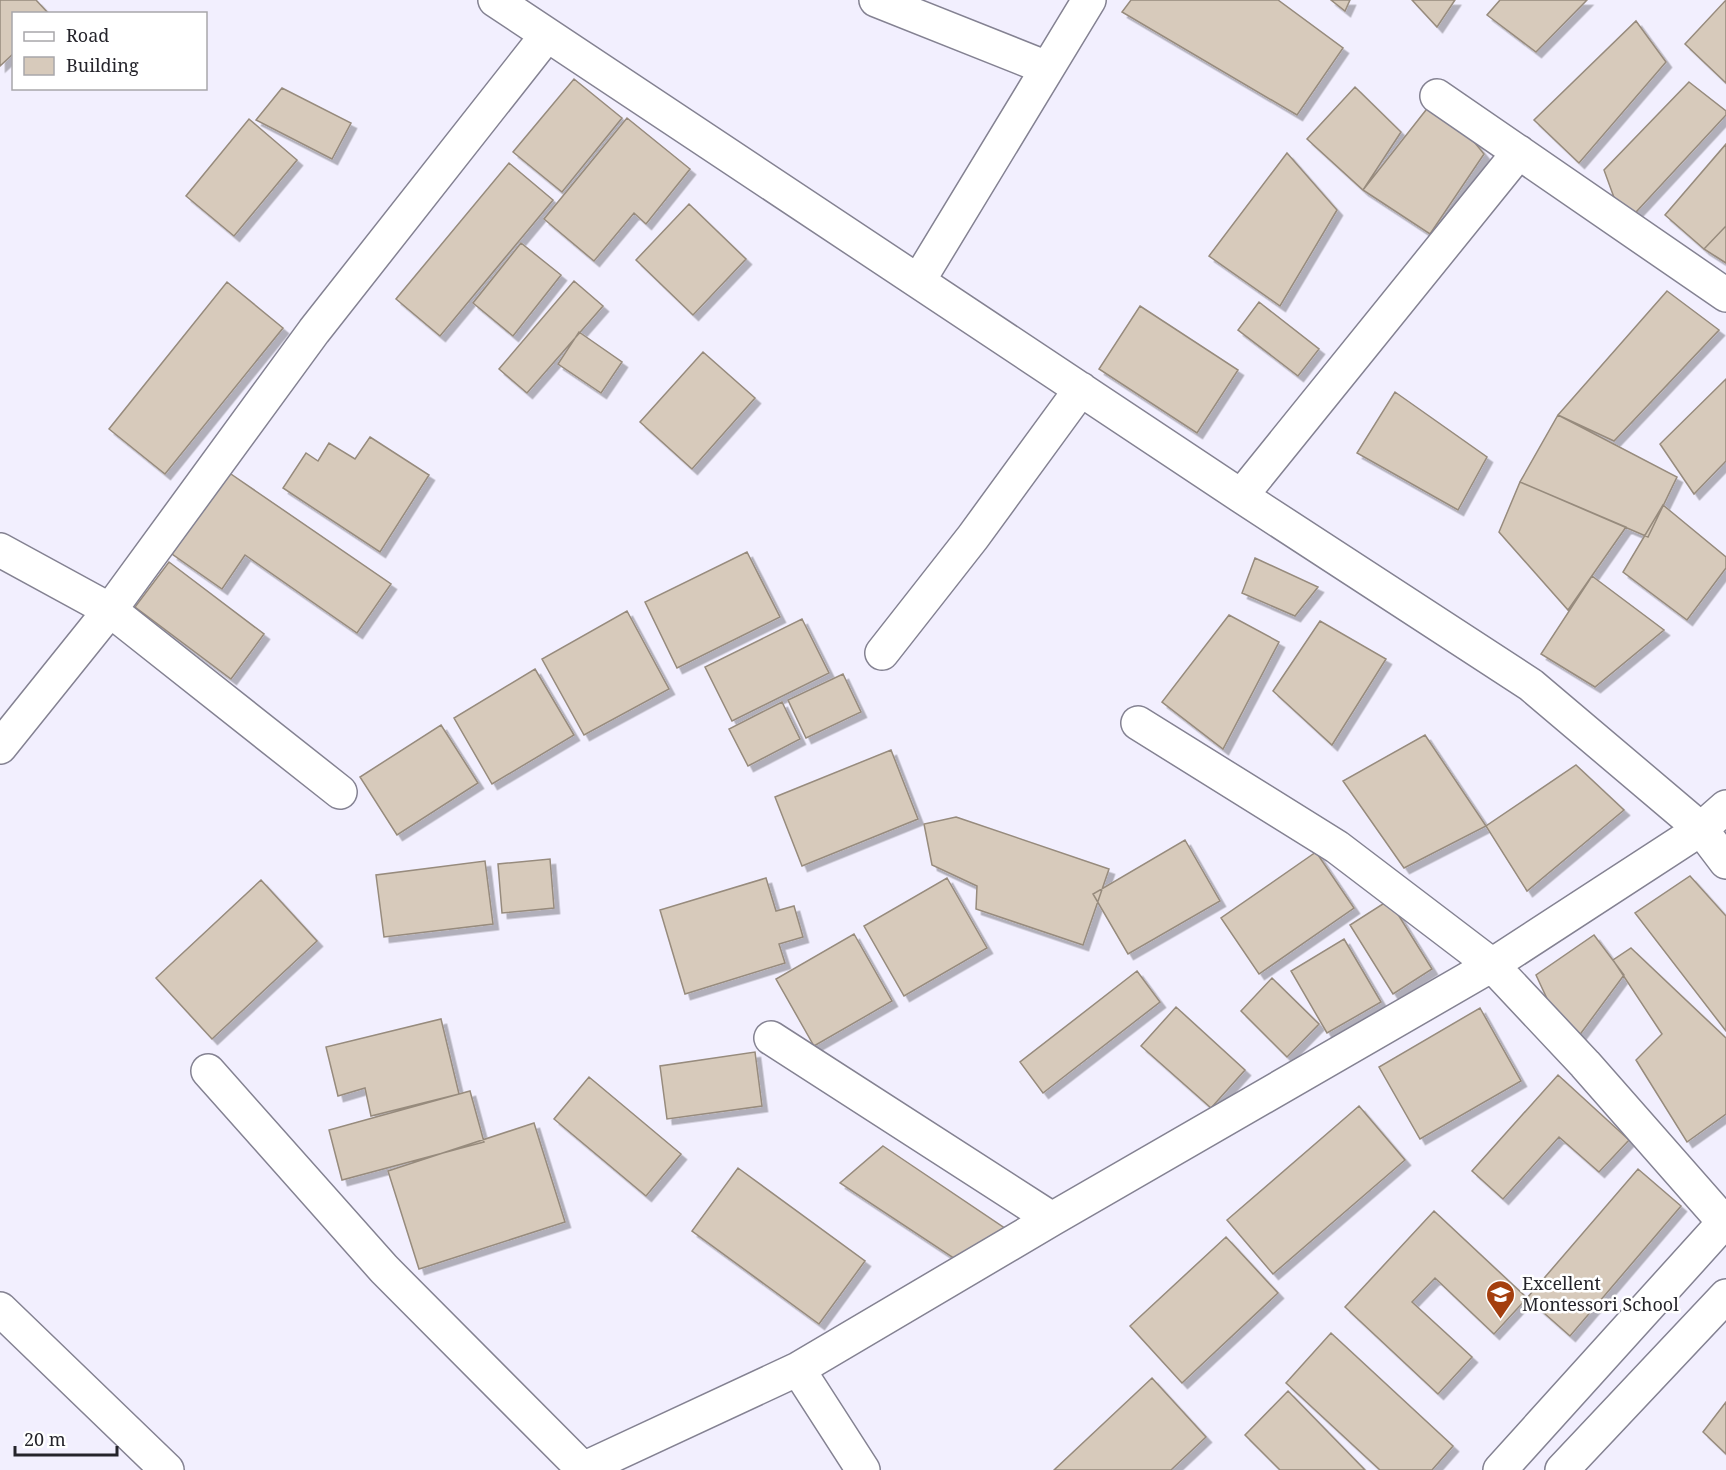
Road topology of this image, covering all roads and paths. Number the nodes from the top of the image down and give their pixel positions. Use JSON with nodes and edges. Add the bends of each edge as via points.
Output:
{"nodes":[{"id":1,"x":495,"y":0,"type":"edge"},
{"id":2,"x":876,"y":0,"type":"edge"},
{"id":3,"x":1089,"y":0,"type":"edge"},
{"id":4,"x":547,"y":35,"type":"junction"},
{"id":5,"x":1047,"y":68,"type":"junction"},
{"id":6,"x":1437,"y":96,"type":"dead end"},
{"id":7,"x":1519,"y":152,"type":"junction"},
{"id":8,"x":919,"y":280,"type":"junction"},
{"id":9,"x":1726,"y":295,"type":"edge"},
{"id":10,"x":1081,"y":389,"type":"junction"},
{"id":11,"x":1241,"y":496,"type":"junction"},
{"id":12,"x":0,"y":550,"type":"edge"},
{"id":13,"x":110,"y":610,"type":"junction"},
{"id":14,"x":882,"y":653,"type":"dead end"},
{"id":15,"x":1138,"y":723,"type":"dead end"},
{"id":16,"x":0,"y":747,"type":"edge"},
{"id":17,"x":340,"y":792,"type":"dead end"},
{"id":18,"x":1726,"y":807,"type":"edge"},
{"id":19,"x":1701,"y":829,"type":"junction"},
{"id":20,"x":1726,"y":862,"type":"edge"},
{"id":21,"x":1492,"y":965,"type":"junction"},
{"id":22,"x":771,"y":1038,"type":"dead end"},
{"id":23,"x":208,"y":1071,"type":"dead end"},
{"id":24,"x":1052,"y":1219,"type":"junction"},
{"id":25,"x":1725,"y":1221,"type":"edge"},
{"id":26,"x":1726,"y":1296,"type":"edge"},
{"id":27,"x":0,"y":1309,"type":"edge"},
{"id":28,"x":798,"y":1369,"type":"junction"},
{"id":29,"x":582,"y":1469,"type":"edge"},
{"id":30,"x":167,"y":1470,"type":"edge"},
{"id":31,"x":863,"y":1470,"type":"edge"},
{"id":32,"x":1500,"y":1470,"type":"edge"},
{"id":33,"x":1562,"y":1470,"type":"edge"}],
"edges":[{"from":1,"to":4,"type":"street"},
{"from":2,"to":5,"type":"street"},
{"from":3,"to":5,"type":"street"},
{"from":4,"to":8,"type":"street"},
{"from":4,"to":13,"type":"street","via":[[314,331]]},
{"from":5,"to":8,"type":"street"},
{"from":6,"to":7,"type":"street"},
{"from":7,"to":9,"type":"street"},
{"from":7,"to":11,"type":"street"},
{"from":8,"to":10,"type":"street"},
{"from":10,"to":11,"type":"street"},
{"from":10,"to":14,"type":"street","via":[[974,537]]},
{"from":11,"to":19,"type":"street","via":[[1530,685]]},
{"from":12,"to":13,"type":"street"},
{"from":13,"to":16,"type":"street"},
{"from":13,"to":17,"type":"street"},
{"from":15,"to":21,"type":"street","via":[[1338,847]]},
{"from":18,"to":19,"type":"street"},
{"from":19,"to":20,"type":"street"},
{"from":19,"to":21,"type":"street"},
{"from":21,"to":24,"type":"street"},
{"from":21,"to":25,"type":"street"},
{"from":22,"to":24,"type":"street"},
{"from":23,"to":29,"type":"street","via":[[384,1269]]},
{"from":24,"to":28,"type":"street"},
{"from":25,"to":32,"type":"street"},
{"from":26,"to":33,"type":"street"},
{"from":27,"to":30,"type":"street"},
{"from":28,"to":29,"type":"street"},
{"from":28,"to":31,"type":"street"}]}
